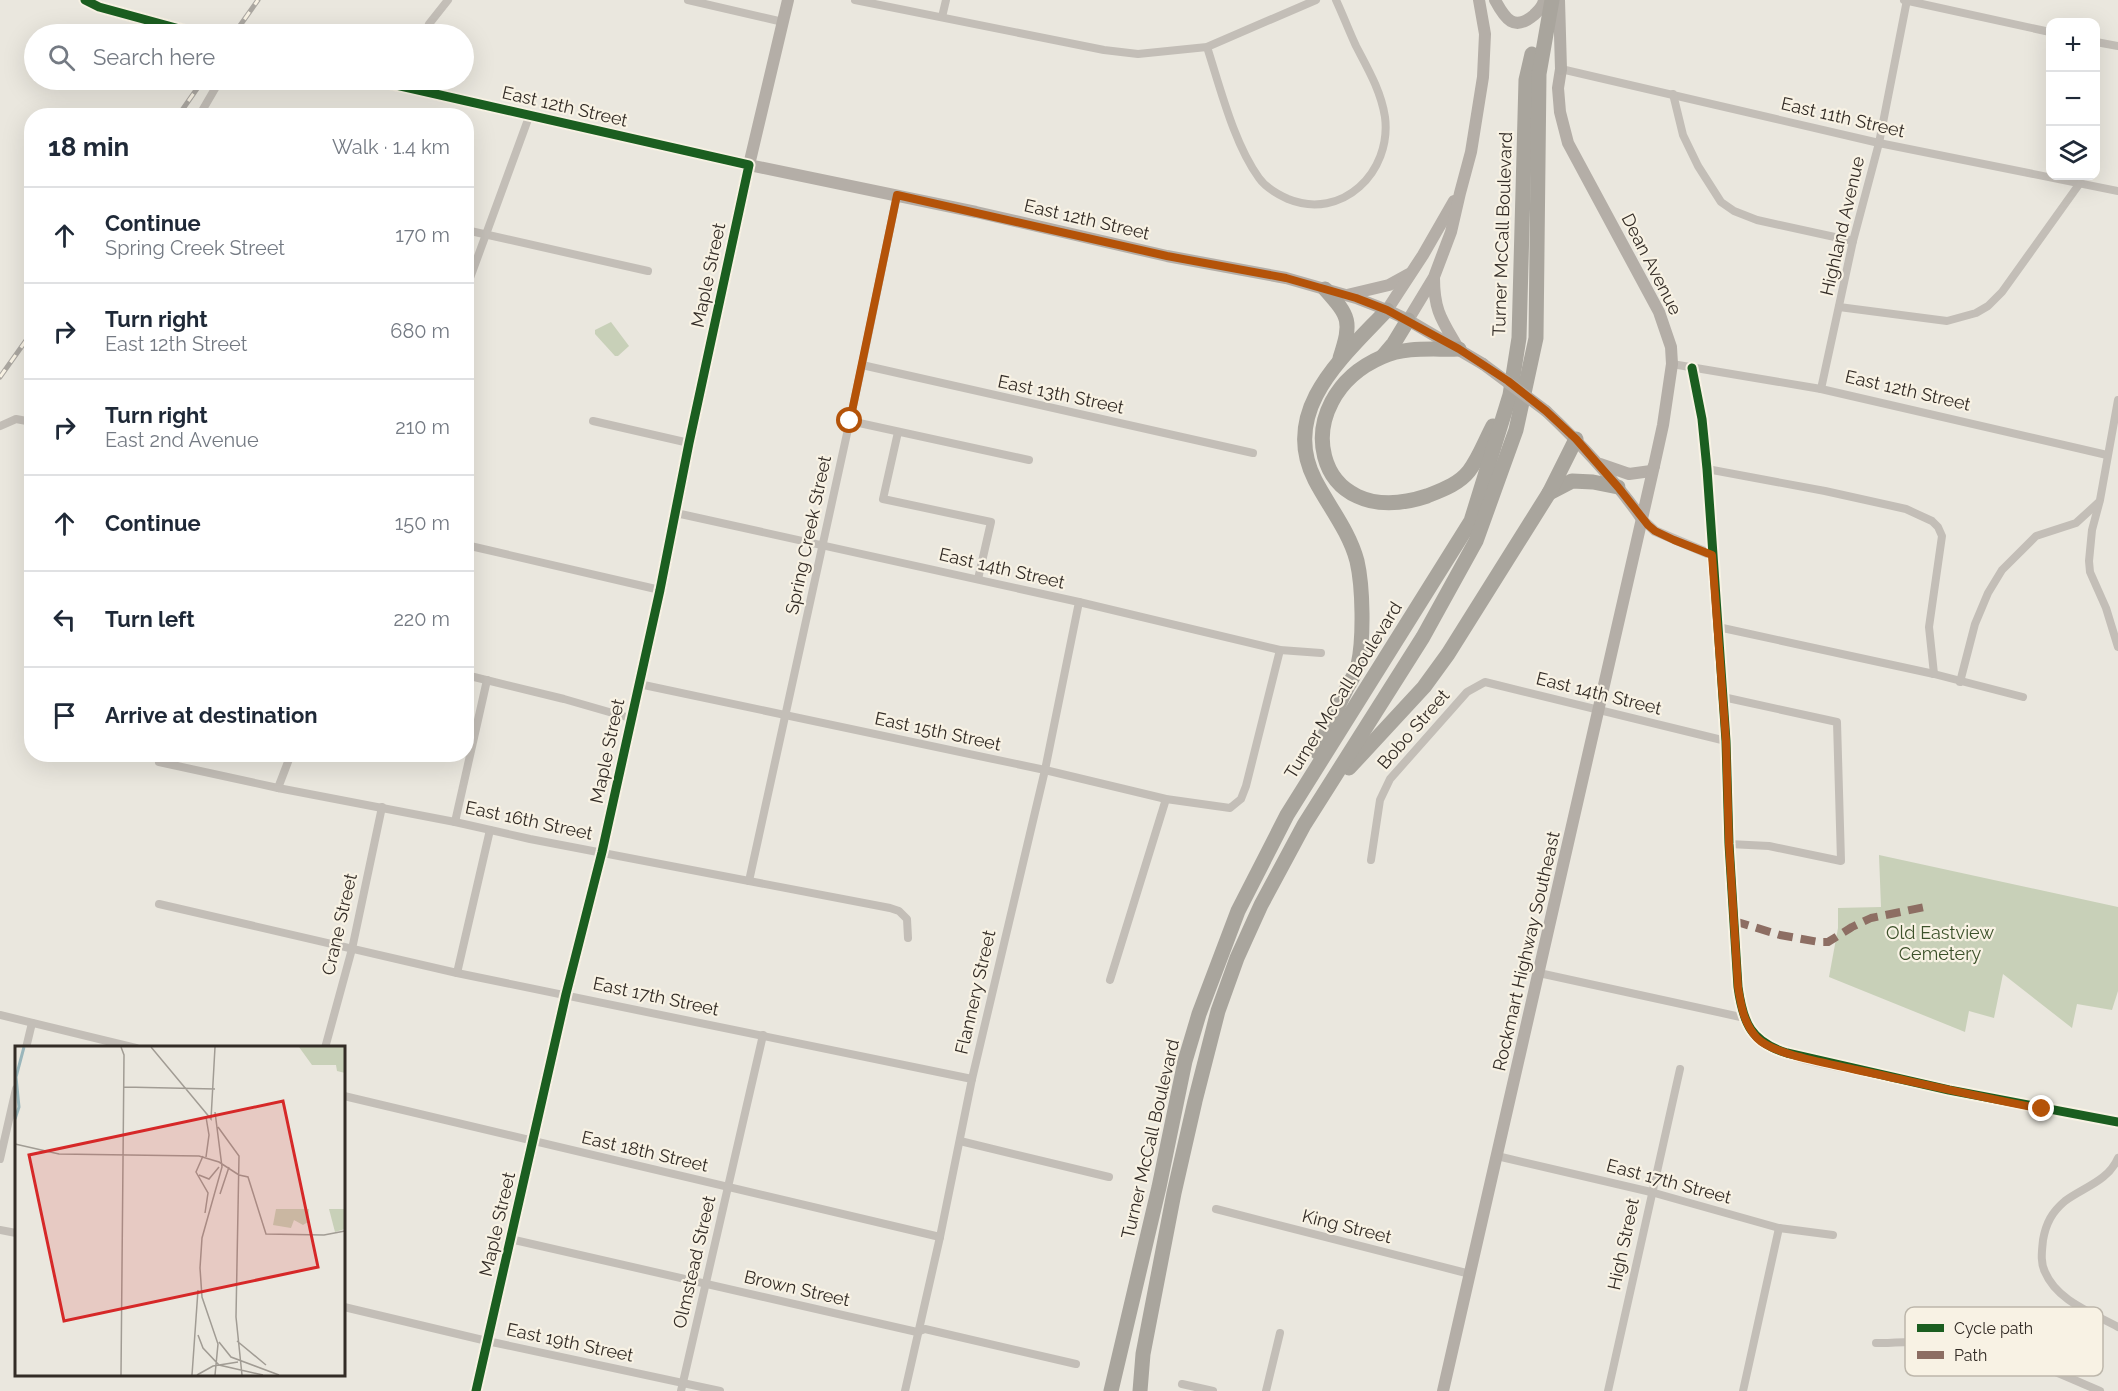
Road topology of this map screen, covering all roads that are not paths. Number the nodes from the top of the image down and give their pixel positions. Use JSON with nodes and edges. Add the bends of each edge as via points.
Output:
{"nodes":[{"id":1,"x":85,"y":0,"type":"edge"},
{"id":2,"x":448,"y":0,"type":"edge"},
{"id":3,"x":688,"y":0,"type":"edge"},
{"id":4,"x":788,"y":0,"type":"edge"},
{"id":5,"x":855,"y":0,"type":"edge"},
{"id":6,"x":946,"y":0,"type":"edge"},
{"id":7,"x":1316,"y":0,"type":"edge"},
{"id":8,"x":1336,"y":0,"type":"edge"},
{"id":9,"x":1479,"y":0,"type":"edge"},
{"id":10,"x":1495,"y":0,"type":"edge"},
{"id":11,"x":1558,"y":0,"type":"edge"},
{"id":12,"x":1906,"y":0,"type":"edge"},
{"id":13,"x":1546,"y":2,"type":"edge"},
{"id":14,"x":942,"y":17,"type":"junction"},
{"id":15,"x":783,"y":22,"type":"junction"},
{"id":16,"x":161,"y":24,"type":"edge"},
{"id":17,"x":429,"y":24,"type":"edge"},
{"id":18,"x":2046,"y":31,"type":"edge"},
{"id":19,"x":2100,"y":43,"type":"edge"},
{"id":20,"x":2118,"y":46,"type":"edge"},
{"id":21,"x":1207,"y":47,"type":"junction"},
{"id":22,"x":1561,"y":69,"type":"junction"},
{"id":23,"x":214,"y":90,"type":"edge"},
{"id":24,"x":435,"y":90,"type":"edge"},
{"id":25,"x":1673,"y":94,"type":"junction"},
{"id":26,"x":204,"y":108,"type":"edge"},
{"id":27,"x":530,"y":114,"type":"junction"},
{"id":28,"x":1879,"y":143,"type":"junction"},
{"id":29,"x":749,"y":165,"type":"junction"},
{"id":30,"x":2080,"y":183,"type":"junction"},
{"id":31,"x":2118,"y":191,"type":"edge"},
{"id":32,"x":1460,"y":193,"type":"junction"},
{"id":33,"x":897,"y":195,"type":"junction"},
{"id":34,"x":474,"y":232,"type":"edge"},
{"id":35,"x":487,"y":235,"type":"junction"},
{"id":36,"x":1853,"y":241,"type":"junction"},
{"id":37,"x":474,"y":268,"type":"edge"},
{"id":38,"x":648,"y":272,"type":"dead end"},
{"id":39,"x":1413,"y":272,"type":"junction"},
{"id":40,"x":1434,"y":277,"type":"junction"},
{"id":41,"x":1325,"y":289,"type":"junction"},
{"id":42,"x":1346,"y":295,"type":"junction"},
{"id":43,"x":1839,"y":307,"type":"junction"},
{"id":44,"x":1387,"y":310,"type":"junction"},
{"id":45,"x":1408,"y":320,"type":"junction"},
{"id":46,"x":1459,"y":349,"type":"junction"},
{"id":47,"x":1383,"y":356,"type":"junction"},
{"id":48,"x":1339,"y":361,"type":"junction"},
{"id":49,"x":1672,"y":363,"type":"junction"},
{"id":50,"x":862,"y":365,"type":"junction"},
{"id":51,"x":1692,"y":368,"type":"junction"},
{"id":52,"x":1821,"y":389,"type":"junction"},
{"id":53,"x":1510,"y":395,"type":"junction"},
{"id":54,"x":2118,"y":400,"type":"edge"},
{"id":55,"x":24,"y":420,"type":"edge"},
{"id":56,"x":593,"y":421,"type":"dead end"},
{"id":57,"x":850,"y":421,"type":"junction"},
{"id":58,"x":0,"y":426,"type":"edge"},
{"id":59,"x":898,"y":432,"type":"junction"},
{"id":60,"x":1576,"y":439,"type":"junction"},
{"id":61,"x":689,"y":443,"type":"junction"},
{"id":62,"x":1253,"y":453,"type":"dead end"},
{"id":63,"x":2107,"y":455,"type":"junction"},
{"id":64,"x":1029,"y":460,"type":"dead end"},
{"id":65,"x":1598,"y":464,"type":"junction"},
{"id":66,"x":1654,"y":466,"type":"junction"},
{"id":67,"x":1707,"y":469,"type":"junction"},
{"id":68,"x":1618,"y":487,"type":"junction"},
{"id":69,"x":1549,"y":493,"type":"junction"},
{"id":70,"x":2100,"y":501,"type":"junction"},
{"id":71,"x":676,"y":513,"type":"junction"},
{"id":72,"x":1642,"y":519,"type":"junction"},
{"id":73,"x":823,"y":545,"type":"junction"},
{"id":74,"x":474,"y":548,"type":"edge"},
{"id":75,"x":1712,"y":555,"type":"junction"},
{"id":76,"x":978,"y":579,"type":"junction"},
{"id":77,"x":660,"y":591,"type":"junction"},
{"id":78,"x":1079,"y":602,"type":"junction"},
{"id":79,"x":1718,"y":627,"type":"junction"},
{"id":80,"x":2118,"y":647,"type":"edge"},
{"id":81,"x":1280,"y":650,"type":"junction"},
{"id":82,"x":1321,"y":653,"type":"dead end"},
{"id":83,"x":1934,"y":674,"type":"junction"},
{"id":84,"x":474,"y":677,"type":"edge"},
{"id":85,"x":487,"y":680,"type":"junction"},
{"id":86,"x":1960,"y":682,"type":"junction"},
{"id":87,"x":639,"y":684,"type":"junction"},
{"id":88,"x":1467,"y":692,"type":"joint"},
{"id":89,"x":1722,"y":697,"type":"junction"},
{"id":90,"x":2023,"y":697,"type":"dead end"},
{"id":91,"x":1599,"y":711,"type":"junction"},
{"id":92,"x":785,"y":715,"type":"junction"},
{"id":93,"x":630,"y":718,"type":"junction"},
{"id":94,"x":474,"y":738,"type":"edge"},
{"id":95,"x":1726,"y":741,"type":"junction"},
{"id":96,"x":159,"y":762,"type":"dead end"},
{"id":97,"x":288,"y":762,"type":"edge"},
{"id":98,"x":469,"y":762,"type":"edge"},
{"id":99,"x":1045,"y":770,"type":"junction"},
{"id":100,"x":278,"y":788,"type":"junction"},
{"id":101,"x":1329,"y":789,"type":"junction"},
{"id":102,"x":1166,"y":799,"type":"junction"},
{"id":103,"x":382,"y":807,"type":"junction"},
{"id":104,"x":1287,"y":815,"type":"junction"},
{"id":105,"x":455,"y":822,"type":"junction"},
{"id":106,"x":490,"y":830,"type":"junction"},
{"id":107,"x":1729,"y":844,"type":"junction"},
{"id":108,"x":602,"y":852,"type":"junction"},
{"id":109,"x":1371,"y":860,"type":"dead end"},
{"id":110,"x":749,"y":881,"type":"junction"},
{"id":111,"x":159,"y":904,"type":"dead end"},
{"id":112,"x":908,"y":938,"type":"dead end"},
{"id":113,"x":352,"y":949,"type":"junction"},
{"id":114,"x":457,"y":973,"type":"junction"},
{"id":115,"x":1539,"y":973,"type":"junction"},
{"id":116,"x":1110,"y":980,"type":"dead end"},
{"id":117,"x":566,"y":994,"type":"junction"},
{"id":118,"x":0,"y":1015,"type":"edge"},
{"id":119,"x":1745,"y":1017,"type":"junction"},
{"id":120,"x":32,"y":1023,"type":"junction"},
{"id":121,"x":763,"y":1035,"type":"junction"},
{"id":122,"x":26,"y":1046,"type":"edge"},
{"id":123,"x":132,"y":1046,"type":"edge"},
{"id":124,"x":325,"y":1046,"type":"edge"},
{"id":125,"x":1680,"y":1069,"type":"dead end"},
{"id":126,"x":972,"y":1078,"type":"junction"},
{"id":127,"x":15,"y":1093,"type":"edge"},
{"id":128,"x":345,"y":1096,"type":"edge"},
{"id":129,"x":2118,"y":1122,"type":"edge"},
{"id":130,"x":532,"y":1141,"type":"junction"},
{"id":131,"x":960,"y":1141,"type":"junction"},
{"id":132,"x":1497,"y":1156,"type":"junction"},
{"id":133,"x":2118,"y":1158,"type":"edge"},
{"id":134,"x":0,"y":1159,"type":"edge"},
{"id":135,"x":1109,"y":1177,"type":"dead end"},
{"id":136,"x":728,"y":1187,"type":"junction"},
{"id":137,"x":1651,"y":1192,"type":"junction"},
{"id":138,"x":1216,"y":1209,"type":"dead end"},
{"id":139,"x":1779,"y":1228,"type":"junction"},
{"id":140,"x":0,"y":1230,"type":"edge"},
{"id":141,"x":15,"y":1233,"type":"edge"},
{"id":142,"x":1833,"y":1235,"type":"dead end"},
{"id":143,"x":939,"y":1237,"type":"junction"},
{"id":144,"x":510,"y":1239,"type":"junction"},
{"id":145,"x":1470,"y":1275,"type":"junction"},
{"id":146,"x":706,"y":1284,"type":"junction"},
{"id":147,"x":2080,"y":1307,"type":"edge"},
{"id":148,"x":345,"y":1308,"type":"edge"},
{"id":149,"x":2103,"y":1319,"type":"edge"},
{"id":150,"x":2118,"y":1327,"type":"edge"},
{"id":151,"x":917,"y":1332,"type":"junction"},
{"id":152,"x":1280,"y":1333,"type":"dead end"},
{"id":153,"x":487,"y":1341,"type":"junction"},
{"id":154,"x":1905,"y":1343,"type":"edge"},
{"id":155,"x":1876,"y":1344,"type":"dead end"},
{"id":156,"x":1076,"y":1364,"type":"dead end"},
{"id":157,"x":2064,"y":1376,"type":"edge"},
{"id":158,"x":1182,"y":1384,"type":"dead end"},
{"id":159,"x":682,"y":1387,"type":"edge"},
{"id":160,"x":476,"y":1391,"type":"edge"},
{"id":161,"x":720,"y":1391,"type":"edge"},
{"id":162,"x":905,"y":1391,"type":"edge"},
{"id":163,"x":1111,"y":1391,"type":"edge"},
{"id":164,"x":1140,"y":1391,"type":"edge"},
{"id":165,"x":1213,"y":1391,"type":"edge"},
{"id":166,"x":1266,"y":1391,"type":"edge"},
{"id":167,"x":1443,"y":1391,"type":"edge"},
{"id":168,"x":1608,"y":1391,"type":"edge"},
{"id":169,"x":1743,"y":1391,"type":"edge"},
{"id":170,"x":2100,"y":1391,"type":"edge"}],
"edges":[{"from":1,"to":16,"type":"main road"},
{"from":2,"to":17,"type":"street"},
{"from":3,"to":15,"type":"street"},
{"from":4,"to":15,"type":"main road","name":"Maple Street"},
{"from":5,"to":14,"type":"street"},
{"from":6,"to":14,"type":"street"},
{"from":7,"to":21,"type":"street"},
{"from":8,"to":21,"type":"street","via":[[1380,96],[1385,117],[1384,144],[1373,170],[1359,188],[1342,200],[1314,205],[1295,202],[1276,194],[1259,179],[1237,136]]},
{"from":9,"to":32,"type":"main road","via":[[1485,34],[1483,77]]},
{"from":10,"to":13,"type":"main road","via":[[1506,17],[1517,24],[1523,24]]},
{"from":11,"to":22,"type":"main road"},
{"from":12,"to":18,"type":"street"},
{"from":12,"to":28,"type":"street","name":"Highland Avenue"},
{"from":13,"to":53,"type":"highway","name":"Turner McCall Boulevard","via":[[1526,80],[1519,338]]},
{"from":13,"to":101,"type":"highway","name":"Turner McCall Boulevard","via":[[1539,74],[1536,338],[1516,430],[1476,541],[1423,637]]},
{"from":14,"to":21,"type":"street","via":[[1138,54]]},
{"from":15,"to":29,"type":"main road","name":"Maple Street"},
{"from":19,"to":20,"type":"street"},
{"from":22,"to":25,"type":"street","name":"East 11th Street"},
{"from":22,"to":49,"type":"main road","name":"Dean Avenue","via":[[1560,112],[1568,143],[1659,312]]},
{"from":23,"to":26,"type":"street"},
{"from":24,"to":27,"type":"main road","name":"East 12th Street"},
{"from":25,"to":28,"type":"street","name":"East 11th Street"},
{"from":25,"to":36,"type":"street","via":[[1683,135],[1721,201],[1757,220]]},
{"from":27,"to":29,"type":"main road","name":"East 12th Street"},
{"from":27,"to":35,"type":"street"},
{"from":28,"to":30,"type":"street","name":"East 11th Street"},
{"from":28,"to":36,"type":"street","name":"Highland Avenue"},
{"from":29,"to":33,"type":"main road","name":"East 12th Street"},
{"from":29,"to":61,"type":"main road","name":"Maple Street"},
{"from":30,"to":31,"type":"street","name":"East 11th Street"},
{"from":30,"to":43,"type":"street","via":[[2002,292],[1976,313],[1947,321]]},
{"from":32,"to":39,"type":"main road"},
{"from":32,"to":40,"type":"main road"},
{"from":33,"to":41,"type":"main road","name":"East 12th Street"},
{"from":33,"to":50,"type":"street","name":"Spring Creek Street"},
{"from":34,"to":35,"type":"street"},
{"from":35,"to":37,"type":"street"},
{"from":35,"to":38,"type":"street"},
{"from":36,"to":43,"type":"street","name":"Highland Avenue"},
{"from":39,"to":42,"type":"main road","via":[[1389,285]]},
{"from":39,"to":44,"type":"main road"},
{"from":40,"to":45,"type":"main road"},
{"from":40,"to":46,"type":"main road","via":[[1438,314]]},
{"from":41,"to":42,"type":"main road","name":"East 12th Street"},
{"from":41,"to":48,"type":"highway","via":[[1347,316],[1347,335]]},
{"from":42,"to":44,"type":"main road","name":"East 12th Street"},
{"from":43,"to":52,"type":"street","name":"Highland Avenue"},
{"from":44,"to":45,"type":"main road","name":"East 12th Street"},
{"from":44,"to":48,"type":"highway"},
{"from":45,"to":46,"type":"main road","name":"East 12th Street"},
{"from":45,"to":47,"type":"highway"},
{"from":46,"to":47,"type":"highway"},
{"from":46,"to":60,"type":"main road","name":"East 12th Street","bridge":true,"via":[[1546,411]]},
{"from":47,"to":53,"type":"highway","via":[[1352,376],[1330,404],[1323,430],[1323,456],[1330,474],[1347,489],[1376,502],[1416,499],[1452,485],[1469,471]]},
{"from":48,"to":104,"type":"highway","via":[[1314,398],[1306,422],[1305,452],[1307,464],[1342,525],[1356,560],[1362,608],[1358,666]]},
{"from":49,"to":51,"type":"street","name":"East 12th Street"},
{"from":49,"to":66,"type":"main road","name":"Dean Avenue"},
{"from":50,"to":57,"type":"street","name":"Spring Creek Street"},
{"from":50,"to":62,"type":"street","name":"East 13th Street"},
{"from":51,"to":52,"type":"street","name":"East 12th Street"},
{"from":51,"to":67,"type":"street"},
{"from":52,"to":63,"type":"street","name":"East 12th Street"},
{"from":53,"to":104,"type":"highway","name":"Turner McCall Boulevard","via":[[1471,521]]},
{"from":54,"to":63,"type":"street"},
{"from":55,"to":58,"type":"street","via":[[16,419]]},
{"from":56,"to":61,"type":"street"},
{"from":57,"to":59,"type":"street"},
{"from":57,"to":73,"type":"street","name":"Spring Creek Street"},
{"from":59,"to":64,"type":"street"},
{"from":59,"to":76,"type":"street","via":[[883,499],[991,522]]},
{"from":60,"to":65,"type":"main road","name":"East 12th Street"},
{"from":60,"to":69,"type":"highway"},
{"from":61,"to":71,"type":"main road","name":"Maple Street"},
{"from":63,"to":70,"type":"street"},
{"from":65,"to":66,"type":"main road","via":[[1629,474],[1651,471]]},
{"from":65,"to":68,"type":"main road","name":"East 12th Street"},
{"from":66,"to":72,"type":"main road","name":"Dean Avenue"},
{"from":67,"to":75,"type":"street"},
{"from":67,"to":83,"type":"street","via":[[1825,490],[1906,509],[1932,521],[1942,536],[1929,627]]},
{"from":68,"to":69,"type":"highway","via":[[1572,481]]},
{"from":68,"to":72,"type":"main road","name":"East 12th Street"},
{"from":69,"to":101,"type":"highway","via":[[1430,679]]},
{"from":70,"to":80,"type":"street","via":[[2090,545],[2090,572]]},
{"from":70,"to":86,"type":"street","via":[[2076,523],[2036,536],[2002,570],[1975,624]]},
{"from":71,"to":73,"type":"street","name":"East 14th Street"},
{"from":71,"to":77,"type":"main road","name":"Maple Street"},
{"from":72,"to":75,"type":"street","name":"East 12th Street","via":[[1655,531]]},
{"from":72,"to":91,"type":"main road","name":"Rockmart Highway Southeast"},
{"from":73,"to":76,"type":"street","name":"East 14th Street"},
{"from":73,"to":92,"type":"street","name":"Spring Creek Street"},
{"from":74,"to":77,"type":"street"},
{"from":75,"to":79,"type":"street"},
{"from":76,"to":78,"type":"street","name":"East 14th Street"},
{"from":77,"to":87,"type":"main road","name":"Maple Street"},
{"from":78,"to":81,"type":"street","name":"East 14th Street"},
{"from":78,"to":99,"type":"street","name":"Flannery Street"},
{"from":79,"to":83,"type":"street"},
{"from":79,"to":89,"type":"street"},
{"from":81,"to":82,"type":"street","name":"East 14th Street"},
{"from":81,"to":102,"type":"street","name":"East 15th Street","via":[[1241,799],[1230,808]]},
{"from":83,"to":86,"type":"street"},
{"from":84,"to":85,"type":"street"},
{"from":85,"to":93,"type":"street"},
{"from":85,"to":94,"type":"street"},
{"from":86,"to":90,"type":"street"},
{"from":87,"to":92,"type":"street","name":"East 15th Street"},
{"from":87,"to":93,"type":"main road","name":"Maple Street"},
{"from":88,"to":91,"type":"street","name":"East 14th Street","via":[[1491,682]]},
{"from":88,"to":109,"type":"street","name":"Bobo Street","via":[[1387,784],[1380,800]]},
{"from":89,"to":95,"type":"street"},
{"from":89,"to":107,"type":"street","via":[[1837,722],[1841,861],[1769,846]]},
{"from":91,"to":95,"type":"street","name":"East 14th Street"},
{"from":91,"to":115,"type":"main road","name":"Rockmart Highway Southeast"},
{"from":92,"to":99,"type":"street","name":"East 15th Street"},
{"from":92,"to":110,"type":"street","name":"Spring Creek Street"},
{"from":93,"to":108,"type":"main road","name":"Maple Street"},
{"from":95,"to":107,"type":"street"},
{"from":96,"to":100,"type":"street","name":"East 16th Street"},
{"from":97,"to":100,"type":"street"},
{"from":98,"to":105,"type":"street"},
{"from":99,"to":102,"type":"street","name":"East 15th Street"},
{"from":99,"to":126,"type":"street","name":"Flannery Street"},
{"from":100,"to":103,"type":"street","name":"East 16th Street"},
{"from":101,"to":164,"type":"highway","name":"Turner McCall Boulevard","via":[[1304,825],[1261,905],[1218,1011],[1174,1194],[1143,1354]]},
{"from":102,"to":116,"type":"street"},
{"from":103,"to":105,"type":"street","name":"East 16th Street"},
{"from":103,"to":113,"type":"street","name":"Crane Street"},
{"from":104,"to":163,"type":"highway","name":"Turner McCall Boulevard","via":[[1238,911],[1185,1061]]},
{"from":105,"to":106,"type":"street","name":"East 16th Street"},
{"from":106,"to":108,"type":"street","name":"East 16th Street"},
{"from":106,"to":114,"type":"street"},
{"from":107,"to":119,"type":"street","via":[[1738,987]]},
{"from":108,"to":110,"type":"street","name":"East 16th Street"},
{"from":108,"to":117,"type":"main road","name":"Maple Street"},
{"from":110,"to":112,"type":"street","name":"East 16th Street","via":[[899,911],[907,919]]},
{"from":111,"to":113,"type":"street","name":"East 17th Street"},
{"from":113,"to":114,"type":"street","name":"East 17th Street"},
{"from":113,"to":124,"type":"street","name":"Crane Street"},
{"from":114,"to":117,"type":"street","name":"East 17th Street"},
{"from":115,"to":119,"type":"street"},
{"from":115,"to":132,"type":"main road","name":"Rockmart Highway Southeast"},
{"from":117,"to":121,"type":"street","name":"East 17th Street"},
{"from":117,"to":130,"type":"main road","name":"Maple Street"},
{"from":118,"to":120,"type":"street"},
{"from":119,"to":129,"type":"street","via":[[1758,1039],[1787,1053],[1949,1090]]},
{"from":120,"to":122,"type":"street"},
{"from":120,"to":123,"type":"street"},
{"from":121,"to":126,"type":"street","name":"East 17th Street"},
{"from":121,"to":136,"type":"street","name":"Olmstead Street"},
{"from":125,"to":137,"type":"street","name":"High Street"},
{"from":126,"to":131,"type":"street","name":"Flannery Street"},
{"from":127,"to":134,"type":"street"},
{"from":128,"to":130,"type":"street","name":"East 18th Street"},
{"from":130,"to":136,"type":"street","name":"East 18th Street"},
{"from":130,"to":144,"type":"main road","name":"Maple Street"},
{"from":131,"to":135,"type":"street"},
{"from":131,"to":143,"type":"street","name":"Flannery Street"},
{"from":132,"to":137,"type":"street","name":"East 17th Street"},
{"from":132,"to":145,"type":"main road","name":"Rockmart Highway Southeast"},
{"from":133,"to":147,"type":"street","via":[[2111,1172],[2051,1215],[2044,1231],[2045,1273],[2067,1300]]},
{"from":136,"to":143,"type":"street","name":"East 18th Street"},
{"from":136,"to":146,"type":"street","name":"Olmstead Street"},
{"from":137,"to":139,"type":"street","name":"East 17th Street"},
{"from":137,"to":168,"type":"street","name":"High Street"},
{"from":138,"to":145,"type":"street","name":"King Street"},
{"from":139,"to":142,"type":"street","name":"East 17th Street"},
{"from":139,"to":169,"type":"street"},
{"from":140,"to":141,"type":"street"},
{"from":143,"to":151,"type":"street","name":"Flannery Street"},
{"from":144,"to":146,"type":"street","name":"Brown Street"},
{"from":144,"to":153,"type":"main road","name":"Maple Street"},
{"from":145,"to":167,"type":"main road","name":"Rockmart Highway Southeast"},
{"from":146,"to":151,"type":"street","name":"Brown Street"},
{"from":146,"to":159,"type":"street","name":"Olmstead Street"},
{"from":148,"to":153,"type":"street","name":"East 19th Street"},
{"from":149,"to":150,"type":"street"},
{"from":151,"to":156,"type":"street","name":"Brown Street","via":[[926,1329]]},
{"from":151,"to":162,"type":"street","name":"Flannery Street"},
{"from":152,"to":166,"type":"street"},
{"from":153,"to":159,"type":"street","name":"East 19th Street"},
{"from":153,"to":160,"type":"main road","name":"Maple Street"},
{"from":154,"to":155,"type":"street"},
{"from":157,"to":170,"type":"street"},
{"from":158,"to":165,"type":"street"},
{"from":159,"to":161,"type":"street","name":"East 19th Street"}]}
